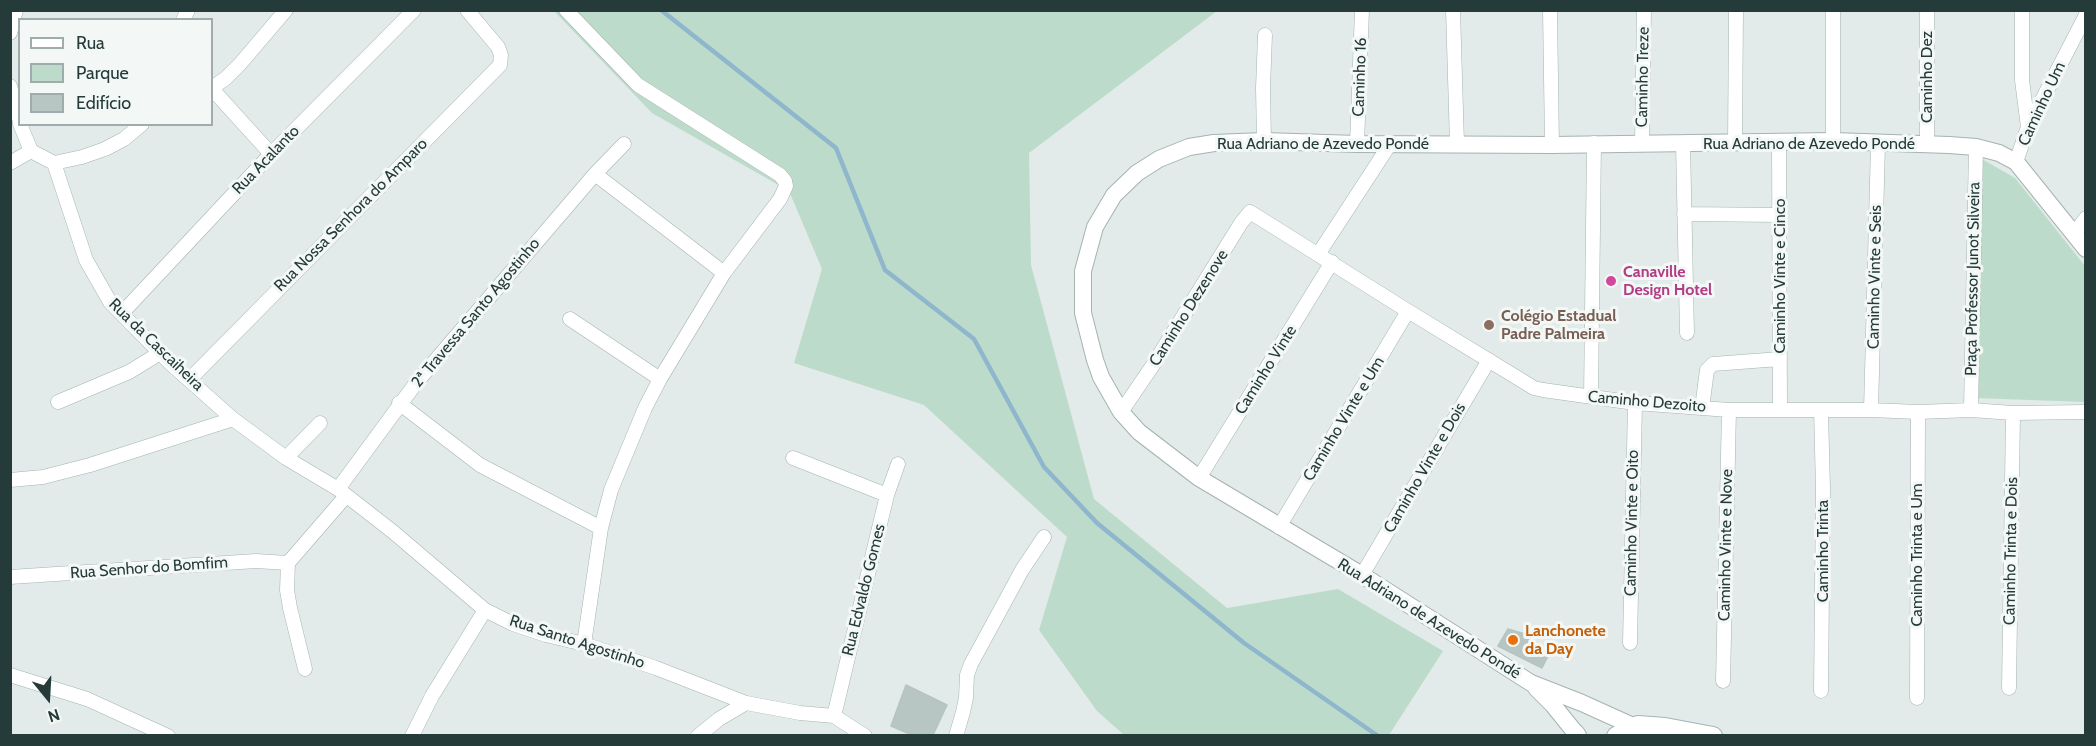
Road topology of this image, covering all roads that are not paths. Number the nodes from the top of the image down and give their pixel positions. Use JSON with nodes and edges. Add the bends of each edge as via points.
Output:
{"nodes":[{"id":1,"x":16,"y":10,"type":"edge"},
{"id":2,"x":286,"y":10,"type":"edge"},
{"id":3,"x":414,"y":10,"type":"edge"},
{"id":4,"x":467,"y":10,"type":"edge"},
{"id":5,"x":566,"y":10,"type":"edge"},
{"id":6,"x":1362,"y":10,"type":"edge"},
{"id":7,"x":1454,"y":10,"type":"edge"},
{"id":8,"x":1550,"y":10,"type":"edge"},
{"id":9,"x":1644,"y":10,"type":"edge"},
{"id":10,"x":1736,"y":10,"type":"edge"},
{"id":11,"x":1833,"y":10,"type":"edge"},
{"id":12,"x":1926,"y":10,"type":"edge"},
{"id":13,"x":2022,"y":10,"type":"edge"},
{"id":14,"x":2085,"y":15,"type":"edge"},
{"id":15,"x":10,"y":33,"type":"edge"},
{"id":16,"x":1265,"y":35,"type":"dead end"},
{"id":17,"x":10,"y":86,"type":"edge"},
{"id":18,"x":213,"y":88,"type":"edge"},
{"id":19,"x":213,"y":90,"type":"edge"},
{"id":20,"x":18,"y":116,"type":"edge"},
{"id":21,"x":21,"y":126,"type":"edge"},
{"id":22,"x":140,"y":126,"type":"edge"},
{"id":23,"x":2028,"y":127,"type":"junction"},
{"id":24,"x":1264,"y":141,"type":"junction"},
{"id":25,"x":1833,"y":141,"type":"junction"},
{"id":26,"x":1594,"y":143,"type":"junction"},
{"id":27,"x":1642,"y":143,"type":"junction"},
{"id":28,"x":1735,"y":143,"type":"junction"},
{"id":29,"x":1779,"y":143,"type":"junction"},
{"id":30,"x":624,"y":144,"type":"dead end"},
{"id":31,"x":1357,"y":144,"type":"junction"},
{"id":32,"x":1390,"y":144,"type":"junction"},
{"id":33,"x":1457,"y":144,"type":"junction"},
{"id":34,"x":1683,"y":144,"type":"junction"},
{"id":35,"x":1878,"y":144,"type":"junction"},
{"id":36,"x":1926,"y":144,"type":"junction"},
{"id":37,"x":1552,"y":145,"type":"junction"},
{"id":38,"x":1976,"y":147,"type":"junction"},
{"id":39,"x":31,"y":151,"type":"junction"},
{"id":40,"x":271,"y":154,"type":"junction"},
{"id":41,"x":2016,"y":162,"type":"junction"},
{"id":42,"x":54,"y":163,"type":"junction"},
{"id":43,"x":10,"y":164,"type":"edge"},
{"id":44,"x":595,"y":174,"type":"junction"},
{"id":45,"x":1684,"y":214,"type":"junction"},
{"id":46,"x":1780,"y":215,"type":"junction"},
{"id":47,"x":1258,"y":216,"type":"joint"},
{"id":48,"x":2085,"y":218,"type":"edge"},
{"id":49,"x":2074,"y":234,"type":"junction"},
{"id":50,"x":2085,"y":249,"type":"edge"},
{"id":51,"x":1319,"y":254,"type":"junction"},
{"id":52,"x":1332,"y":262,"type":"junction"},
{"id":53,"x":724,"y":273,"type":"junction"},
{"id":54,"x":1408,"y":311,"type":"junction"},
{"id":55,"x":122,"y":313,"type":"junction"},
{"id":56,"x":570,"y":318,"type":"dead end"},
{"id":57,"x":1687,"y":333,"type":"dead end"},
{"id":58,"x":160,"y":354,"type":"junction"},
{"id":59,"x":1780,"y":359,"type":"junction"},
{"id":60,"x":1489,"y":360,"type":"junction"},
{"id":61,"x":660,"y":379,"type":"junction"},
{"id":62,"x":190,"y":380,"type":"junction"},
{"id":63,"x":1591,"y":397,"type":"junction"},
{"id":64,"x":58,"y":402,"type":"dead end"},
{"id":65,"x":399,"y":403,"type":"junction"},
{"id":66,"x":1635,"y":403,"type":"junction"},
{"id":67,"x":1702,"y":408,"type":"junction"},
{"id":68,"x":1729,"y":410,"type":"junction"},
{"id":69,"x":1780,"y":410,"type":"junction"},
{"id":70,"x":1871,"y":410,"type":"junction"},
{"id":71,"x":1971,"y":410,"type":"junction"},
{"id":72,"x":1821,"y":411,"type":"junction"},
{"id":73,"x":1121,"y":412,"type":"junction"},
{"id":74,"x":1918,"y":412,"type":"junction"},
{"id":75,"x":2085,"y":412,"type":"edge"},
{"id":76,"x":2013,"y":413,"type":"junction"},
{"id":77,"x":233,"y":419,"type":"junction"},
{"id":78,"x":320,"y":423,"type":"dead end"},
{"id":79,"x":286,"y":458,"type":"junction"},
{"id":80,"x":793,"y":458,"type":"dead end"},
{"id":81,"x":898,"y":464,"type":"dead end"},
{"id":82,"x":1199,"y":478,"type":"junction"},
{"id":83,"x":10,"y":480,"type":"edge"},
{"id":84,"x":342,"y":492,"type":"junction"},
{"id":85,"x":887,"y":495,"type":"junction"},
{"id":86,"x":1279,"y":527,"type":"junction"},
{"id":87,"x":601,"y":528,"type":"junction"},
{"id":88,"x":1044,"y":537,"type":"dead end"},
{"id":89,"x":288,"y":563,"type":"junction"},
{"id":90,"x":1362,"y":575,"type":"junction"},
{"id":91,"x":10,"y":577,"type":"edge"},
{"id":92,"x":486,"y":610,"type":"junction"},
{"id":93,"x":1630,"y":643,"type":"dead end"},
{"id":94,"x":584,"y":644,"type":"junction"},
{"id":95,"x":305,"y":669,"type":"dead end"},
{"id":96,"x":10,"y":675,"type":"edge"},
{"id":97,"x":1723,"y":681,"type":"dead end"},
{"id":98,"x":1531,"y":683,"type":"junction"},
{"id":99,"x":2009,"y":688,"type":"dead end"},
{"id":100,"x":1821,"y":691,"type":"dead end"},
{"id":101,"x":1917,"y":698,"type":"dead end"},
{"id":102,"x":747,"y":703,"type":"junction"},
{"id":103,"x":834,"y":716,"type":"junction"},
{"id":104,"x":1624,"y":731,"type":"edge"},
{"id":105,"x":168,"y":735,"type":"edge"},
{"id":106,"x":412,"y":735,"type":"edge"},
{"id":107,"x":698,"y":735,"type":"edge"},
{"id":108,"x":865,"y":735,"type":"edge"},
{"id":109,"x":956,"y":735,"type":"edge"},
{"id":110,"x":1577,"y":735,"type":"edge"},
{"id":111,"x":1649,"y":735,"type":"edge"},
{"id":112,"x":1713,"y":735,"type":"edge"}],
"edges":[{"from":1,"to":15,"type":"street"},
{"from":2,"to":18,"type":"street","via":[[240,64]]},
{"from":3,"to":40,"type":"street","name":"Rua Acalanto"},
{"from":4,"to":62,"type":"street","name":"Rua Nossa Senhora do Amparo","via":[[498,47],[501,62],[495,71]]},
{"from":5,"to":53,"type":"street","via":[[638,86],[785,181],[780,199]]},
{"from":6,"to":31,"type":"street","name":"Caminho 16"},
{"from":7,"to":33,"type":"street"},
{"from":8,"to":37,"type":"street"},
{"from":9,"to":27,"type":"street","name":"Caminho Treze"},
{"from":10,"to":28,"type":"street"},
{"from":11,"to":25,"type":"street"},
{"from":12,"to":36,"type":"street","name":"Caminho Dez"},
{"from":13,"to":23,"type":"street","via":[[2022,80]]},
{"from":14,"to":23,"type":"street","name":"Caminho Um"},
{"from":16,"to":24,"type":"street"},
{"from":17,"to":20,"type":"street"},
{"from":19,"to":40,"type":"street"},
{"from":21,"to":39,"type":"street"},
{"from":22,"to":42,"type":"street","via":[[105,149]]},
{"from":23,"to":41,"type":"street","name":"Caminho Um"},
{"from":24,"to":31,"type":"street","name":"Rua Adriano de Azevedo Pondé"},
{"from":24,"to":73,"type":"street","name":"Rua Adriano de Azevedo Pondé","via":[[1189,147],[1158,159],[1114,195],[1095,227],[1083,271],[1083,313],[1101,377]]},
{"from":25,"to":29,"type":"street","name":"Rua Adriano de Azevedo Pondé"},
{"from":25,"to":35,"type":"street","name":"Rua Adriano de Azevedo Pondé"},
{"from":26,"to":27,"type":"street","name":"Rua Adriano de Azevedo Pondé"},
{"from":26,"to":37,"type":"street","name":"Rua Adriano de Azevedo Pondé"},
{"from":26,"to":63,"type":"street"},
{"from":27,"to":34,"type":"street","name":"Rua Adriano de Azevedo Pondé"},
{"from":28,"to":29,"type":"street","name":"Rua Adriano de Azevedo Pondé"},
{"from":28,"to":34,"type":"street","name":"Rua Adriano de Azevedo Pondé"},
{"from":29,"to":46,"type":"street","name":"Caminho Vinte e Cinco"},
{"from":30,"to":44,"type":"street","name":"2ª Travessa Santo Agostinho"},
{"from":31,"to":32,"type":"street","name":"Rua Adriano de Azevedo Pondé"},
{"from":32,"to":33,"type":"street","name":"Rua Adriano de Azevedo Pondé"},
{"from":32,"to":51,"type":"street"},
{"from":33,"to":37,"type":"street","name":"Rua Adriano de Azevedo Pondé"},
{"from":34,"to":45,"type":"street"},
{"from":35,"to":36,"type":"street","name":"Rua Adriano de Azevedo Pondé"},
{"from":35,"to":70,"type":"street","name":"Caminho Vinte e Seis"},
{"from":36,"to":38,"type":"street","name":"Rua Adriano de Azevedo Pondé"},
{"from":38,"to":41,"type":"street","name":"Rua Adriano de Azevedo Pondé"},
{"from":38,"to":71,"type":"street","name":"Praça Professor Junot Silveira"},
{"from":39,"to":42,"type":"street"},
{"from":39,"to":43,"type":"street"},
{"from":40,"to":55,"type":"street","name":"Rua Acalanto"},
{"from":41,"to":49,"type":"street"},
{"from":42,"to":55,"type":"street","name":"Rua da Cascaiheira","via":[[86,261],[110,302]]},
{"from":44,"to":53,"type":"street"},
{"from":44,"to":65,"type":"street","name":"2ª Travessa Santo Agostinho"},
{"from":45,"to":46,"type":"street"},
{"from":45,"to":57,"type":"street"},
{"from":46,"to":59,"type":"street","name":"Caminho Vinte e Cinco"},
{"from":47,"to":51,"type":"street","name":"Caminho Dezoito"},
{"from":47,"to":73,"type":"street","name":"Caminho Dezenove","via":[[1247,213]]},
{"from":48,"to":49,"type":"street"},
{"from":49,"to":50,"type":"street"},
{"from":51,"to":52,"type":"street","name":"Caminho Dezoito"},
{"from":52,"to":54,"type":"street","name":"Caminho Dezoito"},
{"from":52,"to":82,"type":"street","name":"Caminho Vinte"},
{"from":53,"to":61,"type":"street"},
{"from":54,"to":60,"type":"street","name":"Caminho Dezoito"},
{"from":54,"to":86,"type":"street","name":"Caminho Vinte e Um"},
{"from":55,"to":58,"type":"street","name":"Rua da Cascaiheira"},
{"from":56,"to":61,"type":"street"},
{"from":58,"to":62,"type":"street","name":"Rua da Cascaiheira"},
{"from":58,"to":64,"type":"street","via":[[129,372]]},
{"from":59,"to":67,"type":"street","via":[[1713,364],[1707,370]]},
{"from":59,"to":69,"type":"street","name":"Caminho Vinte e Cinco"},
{"from":60,"to":63,"type":"street","name":"Caminho Dezoito","via":[[1534,388]]},
{"from":60,"to":90,"type":"street","name":"Caminho Vinte e Dois"},
{"from":61,"to":87,"type":"street","via":[[611,490]]},
{"from":62,"to":77,"type":"street","name":"Rua da Cascaiheira"},
{"from":63,"to":66,"type":"street","name":"Caminho Dezoito"},
{"from":65,"to":84,"type":"street","name":"2ª Travessa Santo Agostinho"},
{"from":65,"to":87,"type":"street","via":[[480,465]]},
{"from":66,"to":67,"type":"street","name":"Caminho Dezoito"},
{"from":66,"to":93,"type":"street","name":"Caminho Vinte e Oito"},
{"from":67,"to":68,"type":"street","name":"Caminho Dezoito"},
{"from":68,"to":69,"type":"street","name":"Caminho Dezoito"},
{"from":68,"to":97,"type":"street","name":"Caminho Vinte e Nove"},
{"from":69,"to":72,"type":"street","name":"Caminho Dezoito"},
{"from":70,"to":72,"type":"street","name":"Caminho Dezoito"},
{"from":70,"to":74,"type":"street","name":"Caminho Dezoito"},
{"from":71,"to":74,"type":"street","name":"Caminho Dezoito"},
{"from":71,"to":76,"type":"street","name":"Caminho Dezoito"},
{"from":72,"to":100,"type":"street","name":"Caminho Trinta"},
{"from":73,"to":82,"type":"street","name":"Rua Adriano de Azevedo Pondé","via":[[1139,432]]},
{"from":74,"to":101,"type":"street","name":"Caminho Trinta e Um"},
{"from":75,"to":76,"type":"street","name":"Caminho Dezoito"},
{"from":76,"to":99,"type":"street","name":"Caminho Trinta e Dois"},
{"from":77,"to":79,"type":"street","name":"Rua da Cascaiheira"},
{"from":77,"to":83,"type":"street","via":[[90,465],[43,477]]},
{"from":78,"to":79,"type":"street"},
{"from":79,"to":84,"type":"street","name":"Rua da Cascaiheira"},
{"from":80,"to":85,"type":"street"},
{"from":81,"to":85,"type":"street","name":"Rua Edvaldo Gomes"},
{"from":82,"to":86,"type":"street","name":"Rua Adriano de Azevedo Pondé"},
{"from":84,"to":89,"type":"street"},
{"from":84,"to":92,"type":"street","name":"Rua Santo Agostinho"},
{"from":85,"to":103,"type":"street","name":"Rua Edvaldo Gomes"},
{"from":86,"to":90,"type":"street","name":"Rua Adriano de Azevedo Pondé"},
{"from":87,"to":94,"type":"street"},
{"from":88,"to":109,"type":"street","via":[[1016,579],[971,664]]},
{"from":89,"to":91,"type":"street","name":"Rua Senhor do Bomfim","via":[[256,561]]},
{"from":89,"to":95,"type":"street","via":[[287,590]]},
{"from":90,"to":98,"type":"street","name":"Rua Adriano de Azevedo Pondé"},
{"from":92,"to":94,"type":"street","name":"Rua Santo Agostinho","via":[[513,624]]},
{"from":92,"to":106,"type":"street"},
{"from":94,"to":102,"type":"street","name":"Rua Santo Agostinho"},
{"from":96,"to":105,"type":"street","via":[[87,699]]},
{"from":98,"to":104,"type":"street","name":"Rua Adriano de Azevedo Pondé","via":[[1582,702]]},
{"from":98,"to":110,"type":"street","name":"Rua Adriano de Azevedo Pondé"},
{"from":102,"to":103,"type":"street","name":"Rua Santo Agostinho"},
{"from":102,"to":107,"type":"street"},
{"from":103,"to":108,"type":"street"},
{"from":104,"to":111,"type":"street","name":"Rua Adriano de Azevedo Pondé","via":[[1644,731]]},
{"from":104,"to":112,"type":"main road","via":[[1638,725]]}]}
